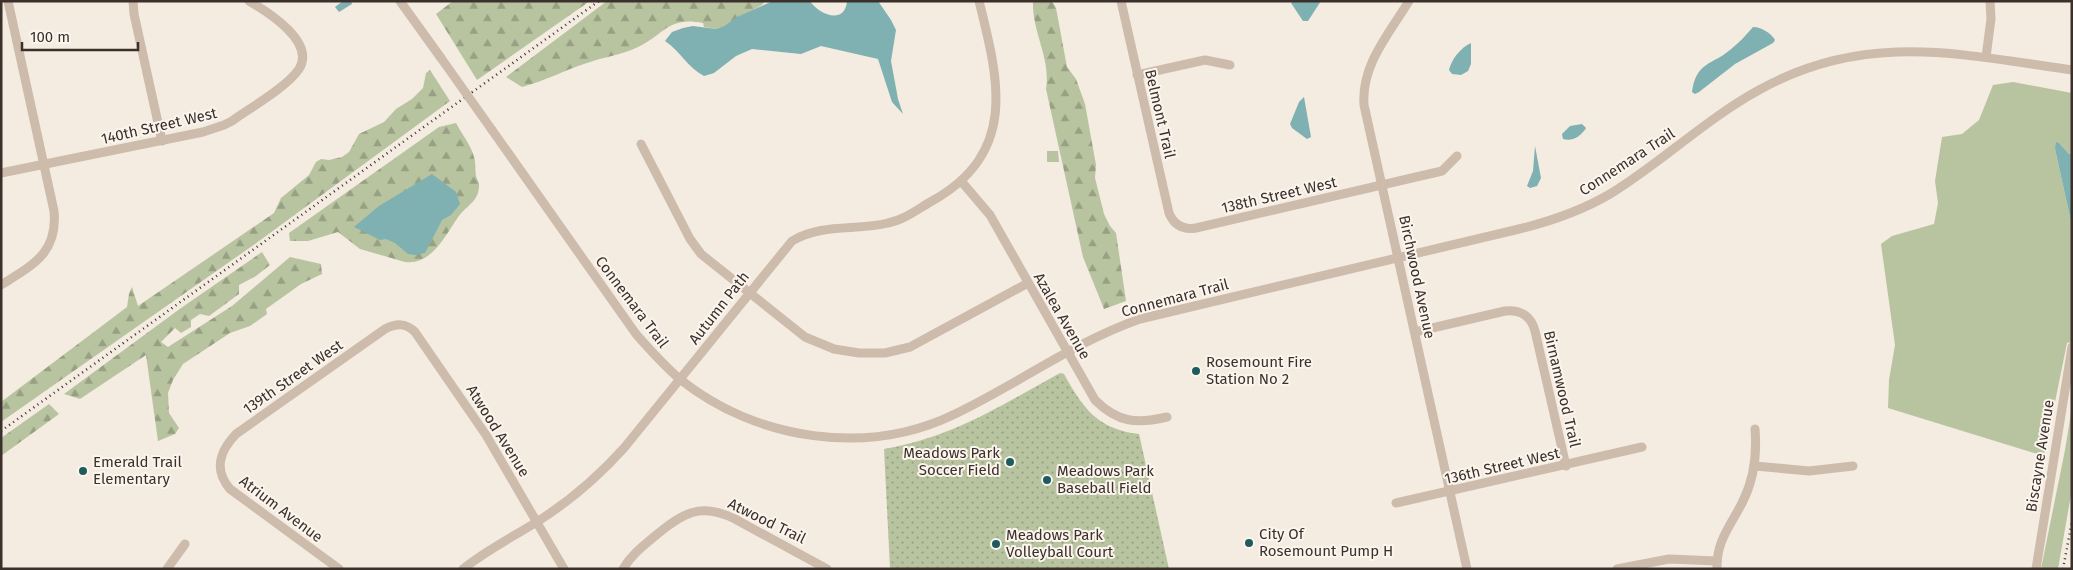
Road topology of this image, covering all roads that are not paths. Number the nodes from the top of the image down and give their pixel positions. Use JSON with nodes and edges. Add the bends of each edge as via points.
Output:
{"nodes":[{"id":1,"x":8,"y":1,"type":"edge"},
{"id":2,"x":133,"y":1,"type":"edge"},
{"id":3,"x":249,"y":1,"type":"edge"},
{"id":4,"x":400,"y":1,"type":"edge"},
{"id":5,"x":979,"y":1,"type":"edge"},
{"id":6,"x":1121,"y":1,"type":"edge"},
{"id":7,"x":1409,"y":1,"type":"edge"},
{"id":8,"x":1990,"y":1,"type":"edge"},
{"id":9,"x":1986,"y":57,"type":"junction"},
{"id":10,"x":1230,"y":66,"type":"dead end"},
{"id":11,"x":2072,"y":70,"type":"edge"},
{"id":12,"x":1137,"y":75,"type":"junction"},
{"id":13,"x":162,"y":141,"type":"junction"},
{"id":14,"x":641,"y":144,"type":"dead end"},
{"id":15,"x":1457,"y":156,"type":"dead end"},
{"id":16,"x":43,"y":166,"type":"junction"},
{"id":17,"x":1,"y":173,"type":"edge"},
{"id":18,"x":961,"y":181,"type":"junction"},
{"id":19,"x":1383,"y":185,"type":"junction"},
{"id":20,"x":1182,"y":227,"type":"joint"},
{"id":21,"x":1399,"y":258,"type":"junction"},
{"id":22,"x":1028,"y":283,"type":"junction"},
{"id":23,"x":1,"y":284,"type":"edge"},
{"id":24,"x":748,"y":293,"type":"junction"},
{"id":25,"x":394,"y":325,"type":"joint"},
{"id":26,"x":1415,"y":332,"type":"junction"},
{"id":27,"x":2072,"y":347,"type":"edge"},
{"id":28,"x":1067,"y":352,"type":"junction"},
{"id":29,"x":680,"y":379,"type":"junction"},
{"id":30,"x":1166,"y":417,"type":"dead end"},
{"id":31,"x":1755,"y":429,"type":"dead end"},
{"id":32,"x":1642,"y":447,"type":"dead end"},
{"id":33,"x":220,"y":462,"type":"joint"},
{"id":34,"x":1566,"y":466,"type":"junction"},
{"id":35,"x":1755,"y":466,"type":"junction"},
{"id":36,"x":1853,"y":466,"type":"dead end"},
{"id":37,"x":1451,"y":491,"type":"junction"},
{"id":38,"x":1396,"y":503,"type":"dead end"},
{"id":39,"x":537,"y":522,"type":"junction"},
{"id":40,"x":185,"y":544,"type":"dead end"},
{"id":41,"x":1717,"y":565,"type":"edge"},
{"id":42,"x":167,"y":569,"type":"edge"},
{"id":43,"x":339,"y":569,"type":"edge"},
{"id":44,"x":463,"y":569,"type":"edge"},
{"id":45,"x":564,"y":569,"type":"edge"},
{"id":46,"x":623,"y":569,"type":"edge"},
{"id":47,"x":827,"y":569,"type":"edge"},
{"id":48,"x":1467,"y":569,"type":"edge"},
{"id":49,"x":1617,"y":569,"type":"edge"},
{"id":50,"x":2036,"y":569,"type":"edge"}],
"edges":[{"from":1,"to":16,"type":"street"},
{"from":2,"to":13,"type":"street"},
{"from":3,"to":13,"type":"street","name":"140th Street West","via":[[296,37],[301,53],[298,69],[290,79],[224,125]]},
{"from":4,"to":29,"type":"street","name":"Connemara Trail","bridge":true,"via":[[636,334]]},
{"from":5,"to":18,"type":"street","name":"Autumn Path","via":[[997,83],[997,108],[984,151]]},
{"from":6,"to":12,"type":"street","name":"Belmont Trail"},
{"from":7,"to":19,"type":"street","name":"Birchwood Avenue","via":[[1373,59],[1364,85],[1366,111]]},
{"from":8,"to":9,"type":"street"},
{"from":9,"to":11,"type":"street","name":"Connemara Trail"},
{"from":9,"to":21,"type":"street","name":"Connemara Trail","via":[[1935,51],[1890,51],[1810,68],[1752,94],[1626,184],[1588,206],[1543,223]]},
{"from":10,"to":12,"type":"street","via":[[1205,60]]},
{"from":12,"to":20,"type":"street","name":"Belmont Trail","via":[[1169,213]]},
{"from":13,"to":16,"type":"street","name":"140th Street West"},
{"from":14,"to":24,"type":"street","via":[[696,248]]},
{"from":15,"to":19,"type":"street","name":"138th Street West","via":[[1442,171]]},
{"from":16,"to":17,"type":"street","name":"140th Street West"},
{"from":16,"to":23,"type":"street","via":[[54,211],[53,236],[42,257]]},
{"from":18,"to":22,"type":"street","name":"Azalea Avenue","via":[[988,210]]},
{"from":18,"to":24,"type":"street","name":"Autumn Path","via":[[942,196],[894,222],[815,231],[800,236],[786,247]]},
{"from":19,"to":20,"type":"street","name":"138th Street West","via":[[1196,228]]},
{"from":19,"to":21,"type":"street","name":"Birchwood Avenue"},
{"from":21,"to":26,"type":"street","name":"Birchwood Avenue"},
{"from":21,"to":28,"type":"street","name":"Connemara Trail","via":[[1146,318]]},
{"from":22,"to":24,"type":"street","via":[[924,341],[873,354],[846,352],[815,342]]},
{"from":22,"to":28,"type":"street","name":"Azalea Avenue"},
{"from":24,"to":29,"type":"street","name":"Autumn Path"},
{"from":25,"to":33,"type":"street","name":"139th Street West","via":[[236,434],[225,445]]},
{"from":25,"to":39,"type":"street","name":"Atwood Avenue","via":[[406,326],[415,332],[486,435]]},
{"from":26,"to":34,"type":"street","name":"Birnamwood Trail","via":[[1505,311],[1518,311],[1528,317],[1534,326]]},
{"from":26,"to":37,"type":"street","name":"Birchwood Avenue"},
{"from":27,"to":50,"type":"street","name":"Biscayne Avenue"},
{"from":28,"to":29,"type":"street","name":"Connemara Trail","via":[[949,417],[918,428],[868,437],[838,438],[798,433],[758,423],[724,408]]},
{"from":28,"to":30,"type":"street","name":"Azalea Avenue","via":[[1092,396],[1104,408],[1135,422]]},
{"from":29,"to":39,"type":"street","name":"Autumn Path","via":[[594,480]]},
{"from":31,"to":35,"type":"street"},
{"from":32,"to":34,"type":"street","name":"136th Street West"},
{"from":33,"to":43,"type":"street","name":"Atrium Avenue","via":[[220,472],[230,489]]},
{"from":34,"to":37,"type":"street","name":"136th Street West"},
{"from":35,"to":36,"type":"street","via":[[1809,471]]},
{"from":35,"to":41,"type":"street","via":[[1746,495],[1723,536]]},
{"from":37,"to":38,"type":"street","name":"136th Street West"},
{"from":37,"to":48,"type":"street","name":"Birchwood Avenue"},
{"from":39,"to":44,"type":"street","name":"Autumn Path","via":[[485,552]]},
{"from":39,"to":45,"type":"street","name":"Atwood Avenue"},
{"from":40,"to":42,"type":"street"},
{"from":41,"to":49,"type":"street","via":[[1669,559]]},
{"from":46,"to":47,"type":"street","name":"Atwood Trail","via":[[640,548],[677,519],[707,510],[735,519]]}]}
